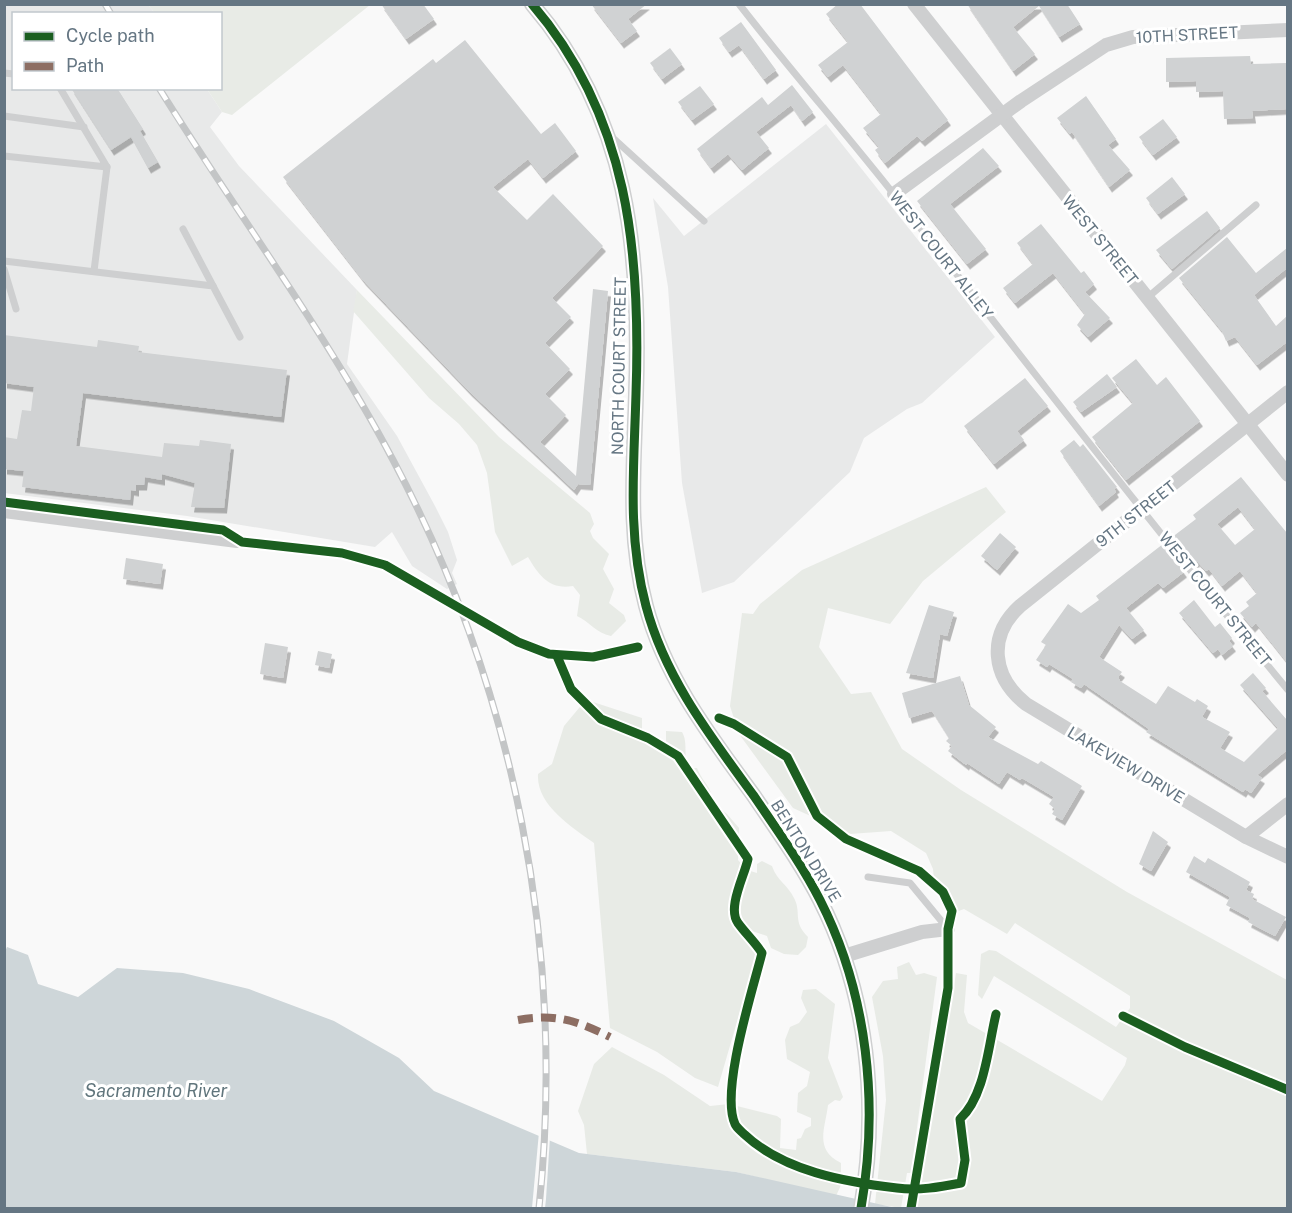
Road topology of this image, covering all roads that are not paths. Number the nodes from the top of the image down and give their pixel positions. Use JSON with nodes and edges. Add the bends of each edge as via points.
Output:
{"nodes":[{"id":1,"x":532,"y":4,"type":"edge"},
{"id":2,"x":739,"y":4,"type":"edge"},
{"id":3,"x":914,"y":4,"type":"edge"},
{"id":4,"x":1287,"y":30,"type":"edge"},
{"id":5,"x":61,"y":90,"type":"edge"},
{"id":6,"x":4,"y":116,"type":"edge"},
{"id":7,"x":1002,"y":117,"type":"junction"},
{"id":8,"x":84,"y":127,"type":"junction"},
{"id":9,"x":605,"y":130,"type":"junction"},
{"id":10,"x":4,"y":156,"type":"edge"},
{"id":11,"x":107,"y":166,"type":"junction"},
{"id":12,"x":894,"y":194,"type":"junction"},
{"id":13,"x":1256,"y":205,"type":"dead end"},
{"id":14,"x":704,"y":221,"type":"dead end"},
{"id":15,"x":183,"y":229,"type":"dead end"},
{"id":16,"x":4,"y":261,"type":"edge"},
{"id":17,"x":4,"y":269,"type":"edge"},
{"id":18,"x":94,"y":272,"type":"junction"},
{"id":19,"x":213,"y":286,"type":"junction"},
{"id":20,"x":1147,"y":298,"type":"junction"},
{"id":21,"x":16,"y":309,"type":"dead end"},
{"id":22,"x":240,"y":337,"type":"dead end"},
{"id":23,"x":1287,"y":392,"type":"edge"},
{"id":24,"x":1248,"y":425,"type":"junction"},
{"id":25,"x":1287,"y":475,"type":"edge"},
{"id":26,"x":1142,"y":508,"type":"junction"},
{"id":27,"x":4,"y":511,"type":"edge"},
{"id":28,"x":237,"y":541,"type":"dead end"},
{"id":29,"x":657,"y":641,"type":"joint"},
{"id":30,"x":998,"y":645,"type":"joint"},
{"id":31,"x":1287,"y":690,"type":"edge"},
{"id":32,"x":1287,"y":804,"type":"edge"},
{"id":33,"x":1246,"y":837,"type":"junction"},
{"id":34,"x":1287,"y":857,"type":"edge"},
{"id":35,"x":868,"y":878,"type":"dead end"},
{"id":36,"x":948,"y":929,"type":"joint"},
{"id":37,"x":844,"y":956,"type":"junction"},
{"id":38,"x":861,"y":1209,"type":"edge"}],
"edges":[{"from":1,"to":9,"type":"street","name":"NORTH COURT STREET","via":[[569,56]]},
{"from":2,"to":12,"type":"lane","name":"WEST COURT ALLEY","via":[[793,75]]},
{"from":3,"to":7,"type":"street","name":"WEST STREET"},
{"from":4,"to":7,"type":"street","name":"10TH STREET","via":[[1133,37],[1116,42],[1078,62]]},
{"from":5,"to":8,"type":"lane"},
{"from":6,"to":8,"type":"lane"},
{"from":7,"to":12,"type":"street","name":"10TH STREET"},
{"from":7,"to":20,"type":"street","name":"WEST STREET"},
{"from":8,"to":11,"type":"lane"},
{"from":9,"to":14,"type":"lane"},
{"from":9,"to":29,"type":"street","name":"NORTH COURT STREET","via":[[624,187],[633,239],[638,309],[632,521],[636,561]]},
{"from":10,"to":11,"type":"lane"},
{"from":11,"to":18,"type":"lane"},
{"from":12,"to":26,"type":"lane","name":"WEST COURT ALLEY"},
{"from":13,"to":20,"type":"lane"},
{"from":15,"to":19,"type":"lane"},
{"from":16,"to":18,"type":"lane"},
{"from":17,"to":21,"type":"lane"},
{"from":18,"to":19,"type":"lane"},
{"from":19,"to":22,"type":"lane"},
{"from":20,"to":24,"type":"street","name":"WEST STREET"},
{"from":23,"to":24,"type":"street","name":"9TH STREET"},
{"from":24,"to":25,"type":"street","name":"WEST STREET"},
{"from":24,"to":26,"type":"street","name":"9TH STREET"},
{"from":26,"to":30,"type":"street","name":"9TH STREET","via":[[1011,614],[1002,626]]},
{"from":26,"to":31,"type":"lane","name":"WEST COURT STREET"},
{"from":27,"to":28,"type":"street"},
{"from":29,"to":37,"type":"street","name":"BENTON DRIVE","via":[[699,719],[808,878]]},
{"from":30,"to":33,"type":"street","name":"LAKEVIEW DRIVE","via":[[1000,674],[1015,696]]},
{"from":32,"to":33,"type":"street"},
{"from":33,"to":34,"type":"street","name":"LAKEVIEW DRIVE"},
{"from":35,"to":36,"type":"lane","via":[[910,883]]},
{"from":36,"to":37,"type":"street","via":[[922,932]]},
{"from":37,"to":38,"type":"street","name":"BENTON DRIVE","via":[[866,1049],[868,1152]]}]}
